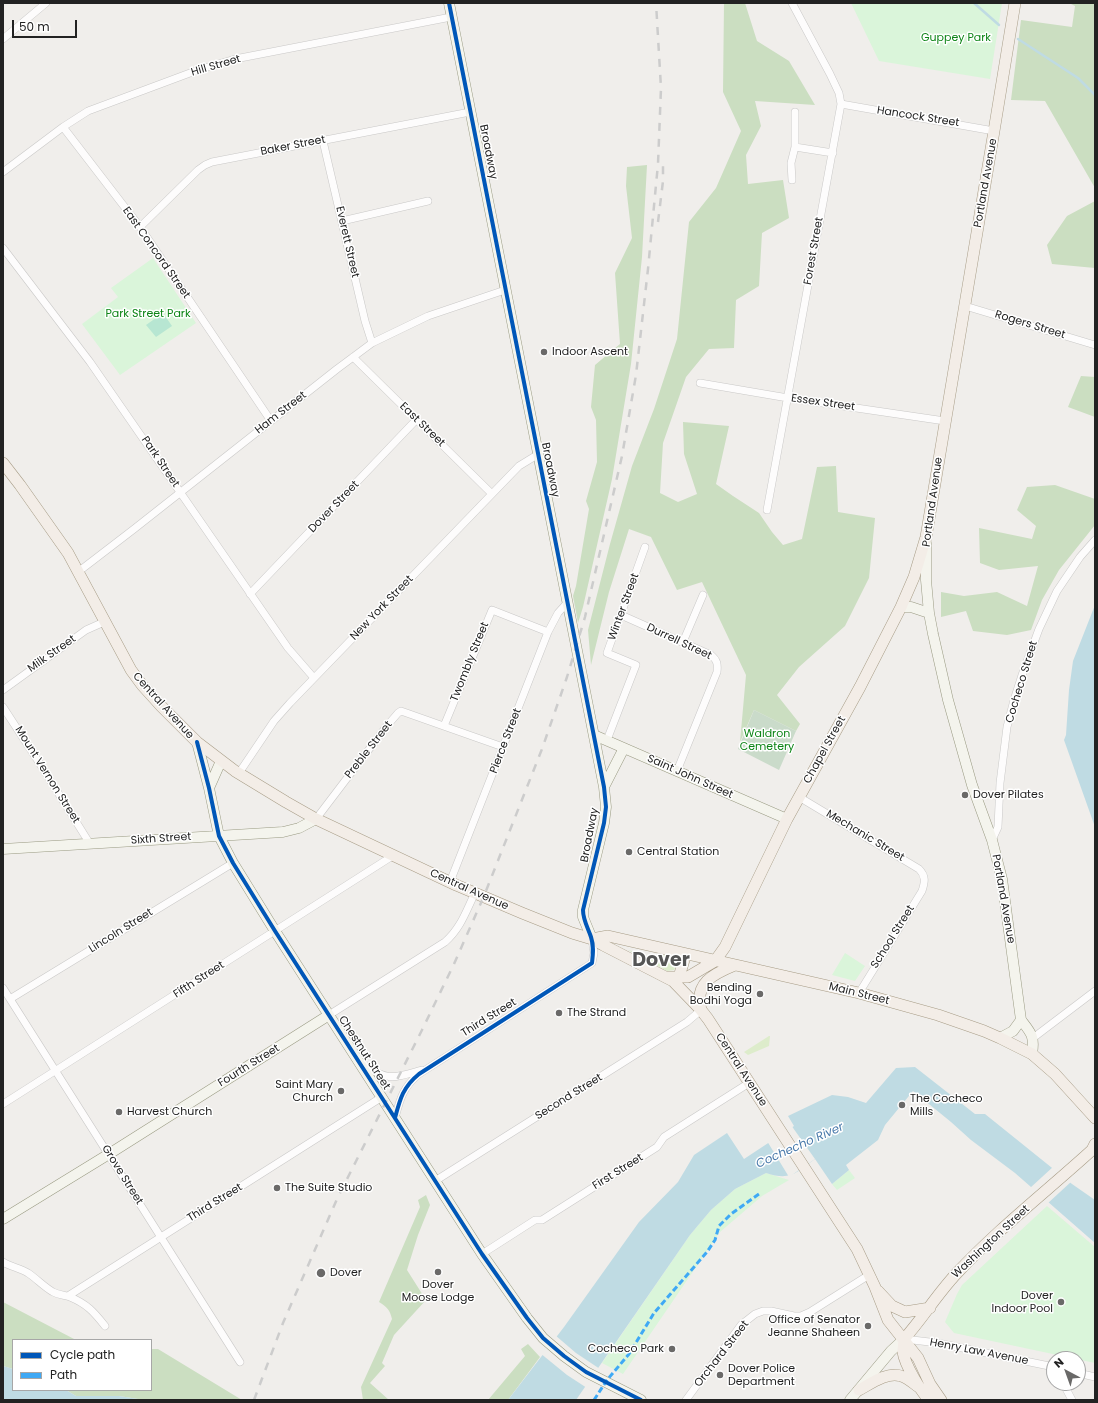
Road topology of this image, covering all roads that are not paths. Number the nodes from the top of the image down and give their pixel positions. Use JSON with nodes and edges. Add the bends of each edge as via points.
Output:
{"nodes":[{"id":1,"x":46,"y":3,"type":"edge"},
{"id":2,"x":449,"y":3,"type":"edge"},
{"id":3,"x":792,"y":3,"type":"edge"},
{"id":4,"x":1015,"y":3,"type":"edge"},
{"id":5,"x":452,"y":17,"type":"junction"},
{"id":6,"x":3,"y":39,"type":"edge"},
{"id":7,"x":841,"y":104,"type":"junction"},
{"id":8,"x":470,"y":112,"type":"junction"},
{"id":9,"x":796,"y":112,"type":"dead end"},
{"id":10,"x":63,"y":127,"type":"junction"},
{"id":11,"x":994,"y":131,"type":"junction"},
{"id":12,"x":323,"y":141,"type":"junction"},
{"id":13,"x":795,"y":147,"type":"junction"},
{"id":14,"x":833,"y":153,"type":"junction"},
{"id":15,"x":3,"y":172,"type":"edge"},
{"id":16,"x":792,"y":180,"type":"dead end"},
{"id":17,"x":428,"y":201,"type":"dead end"},
{"id":18,"x":342,"y":221,"type":"junction"},
{"id":19,"x":140,"y":227,"type":"junction"},
{"id":20,"x":3,"y":248,"type":"edge"},
{"id":21,"x":505,"y":290,"type":"junction"},
{"id":22,"x":965,"y":306,"type":"junction"},
{"id":23,"x":372,"y":343,"type":"junction"},
{"id":24,"x":1095,"y":345,"type":"edge"},
{"id":25,"x":353,"y":357,"type":"junction"},
{"id":26,"x":700,"y":383,"type":"dead end"},
{"id":27,"x":788,"y":398,"type":"junction"},
{"id":28,"x":416,"y":420,"type":"junction"},
{"id":29,"x":271,"y":421,"type":"junction"},
{"id":30,"x":945,"y":421,"type":"junction"},
{"id":31,"x":537,"y":455,"type":"junction"},
{"id":32,"x":3,"y":463,"type":"edge"},
{"id":33,"x":180,"y":492,"type":"junction"},
{"id":34,"x":492,"y":494,"type":"junction"},
{"id":35,"x":767,"y":510,"type":"dead end"},
{"id":36,"x":926,"y":536,"type":"junction"},
{"id":37,"x":1095,"y":540,"type":"edge"},
{"id":38,"x":645,"y":547,"type":"dead end"},
{"id":39,"x":78,"y":572,"type":"junction"},
{"id":40,"x":250,"y":594,"type":"junction"},
{"id":41,"x":703,"y":596,"type":"dead end"},
{"id":42,"x":567,"y":603,"type":"junction"},
{"id":43,"x":901,"y":607,"type":"junction"},
{"id":44,"x":929,"y":613,"type":"junction"},
{"id":45,"x":621,"y":615,"type":"junction"},
{"id":46,"x":104,"y":622,"type":"junction"},
{"id":47,"x":548,"y":632,"type":"junction"},
{"id":48,"x":682,"y":642,"type":"junction"},
{"id":49,"x":314,"y":678,"type":"junction"},
{"id":50,"x":3,"y":690,"type":"edge"},
{"id":51,"x":3,"y":707,"type":"edge"},
{"id":52,"x":444,"y":726,"type":"junction"},
{"id":53,"x":594,"y":735,"type":"junction"},
{"id":54,"x":607,"y":740,"type":"junction"},
{"id":55,"x":196,"y":742,"type":"junction"},
{"id":56,"x":503,"y":747,"type":"junction"},
{"id":57,"x":624,"y":748,"type":"junction"},
{"id":58,"x":221,"y":761,"type":"junction"},
{"id":59,"x":677,"y":771,"type":"junction"},
{"id":60,"x":239,"y":774,"type":"junction"},
{"id":61,"x":604,"y":787,"type":"junction"},
{"id":62,"x":209,"y":788,"type":"junction"},
{"id":63,"x":799,"y":797,"type":"junction"},
{"id":64,"x":316,"y":818,"type":"junction"},
{"id":65,"x":787,"y":819,"type":"junction"},
{"id":66,"x":219,"y":836,"type":"junction"},
{"id":67,"x":992,"y":840,"type":"junction"},
{"id":68,"x":90,"y":844,"type":"junction"},
{"id":69,"x":3,"y":849,"type":"edge"},
{"id":70,"x":394,"y":856,"type":"junction"},
{"id":71,"x":233,"y":863,"type":"junction"},
{"id":72,"x":925,"y":880,"type":"joint"},
{"id":73,"x":450,"y":882,"type":"junction"},
{"id":74,"x":474,"y":893,"type":"junction"},
{"id":75,"x":275,"y":931,"type":"junction"},
{"id":76,"x":592,"y":939,"type":"junction"},
{"id":77,"x":681,"y":953,"type":"junction"},
{"id":78,"x":715,"y":961,"type":"junction"},
{"id":79,"x":735,"y":965,"type":"junction"},
{"id":80,"x":666,"y":977,"type":"junction"},
{"id":81,"x":679,"y":977,"type":"junction"},
{"id":82,"x":3,"y":988,"type":"edge"},
{"id":83,"x":1095,"y":991,"type":"edge"},
{"id":84,"x":859,"y":993,"type":"junction"},
{"id":85,"x":10,"y":999,"type":"junction"},
{"id":86,"x":701,"y":1010,"type":"junction"},
{"id":87,"x":329,"y":1015,"type":"junction"},
{"id":88,"x":1021,"y":1020,"type":"junction"},
{"id":89,"x":1000,"y":1038,"type":"junction"},
{"id":90,"x":1033,"y":1038,"type":"junction"},
{"id":91,"x":1032,"y":1054,"type":"junction"},
{"id":92,"x":359,"y":1061,"type":"junction"},
{"id":93,"x":426,"y":1069,"type":"junction"},
{"id":94,"x":56,"y":1071,"type":"junction"},
{"id":95,"x":749,"y":1083,"type":"junction"},
{"id":96,"x":382,"y":1097,"type":"junction"},
{"id":97,"x":3,"y":1104,"type":"edge"},
{"id":98,"x":395,"y":1118,"type":"junction"},
{"id":99,"x":1095,"y":1118,"type":"edge"},
{"id":100,"x":1094,"y":1147,"type":"edge"},
{"id":101,"x":109,"y":1154,"type":"junction"},
{"id":102,"x":435,"y":1181,"type":"junction"},
{"id":103,"x":3,"y":1219,"type":"edge"},
{"id":104,"x":161,"y":1237,"type":"junction"},
{"id":105,"x":482,"y":1254,"type":"junction"},
{"id":106,"x":3,"y":1262,"type":"edge"},
{"id":107,"x":869,"y":1275,"type":"junction"},
{"id":108,"x":875,"y":1287,"type":"junction"},
{"id":109,"x":68,"y":1296,"type":"junction"},
{"id":110,"x":930,"y":1308,"type":"junction"},
{"id":111,"x":105,"y":1326,"type":"dead end"},
{"id":112,"x":904,"y":1339,"type":"junction"},
{"id":113,"x":240,"y":1362,"type":"dead end"},
{"id":114,"x":1046,"y":1365,"type":"edge"},
{"id":115,"x":920,"y":1388,"type":"junction"},
{"id":116,"x":859,"y":1390,"type":"junction"},
{"id":117,"x":1067,"y":1391,"type":"edge"},
{"id":118,"x":641,"y":1400,"type":"edge"},
{"id":119,"x":686,"y":1400,"type":"edge"},
{"id":120,"x":850,"y":1400,"type":"edge"},
{"id":121,"x":929,"y":1400,"type":"edge"},
{"id":122,"x":941,"y":1400,"type":"edge"},
{"id":123,"x":1072,"y":1400,"type":"edge"}],
"edges":[{"from":1,"to":6,"type":"street"},
{"from":2,"to":5,"type":"street","name":"Broadway"},
{"from":3,"to":7,"type":"street","name":"Forest Street","via":[[830,74]]},
{"from":4,"to":11,"type":"main road","name":"Portland Avenue"},
{"from":5,"to":8,"type":"street","name":"Broadway"},
{"from":5,"to":10,"type":"street","name":"Hill Street","via":[[217,64],[103,104]]},
{"from":7,"to":11,"type":"street","name":"Hancock Street"},
{"from":7,"to":14,"type":"street","name":"Forest Street"},
{"from":8,"to":12,"type":"street","name":"Baker Street"},
{"from":8,"to":21,"type":"street","name":"Broadway"},
{"from":9,"to":13,"type":"street"},
{"from":10,"to":15,"type":"street","name":"Hill Street"},
{"from":10,"to":19,"type":"street","name":"East Concord Street"},
{"from":11,"to":22,"type":"main road","name":"Portland Avenue"},
{"from":12,"to":18,"type":"street","name":"Everett Street"},
{"from":12,"to":19,"type":"street","name":"Baker Street","via":[[205,165]]},
{"from":13,"to":14,"type":"street"},
{"from":13,"to":16,"type":"street","via":[[791,163]]},
{"from":14,"to":27,"type":"street","name":"Forest Street"},
{"from":17,"to":18,"type":"street"},
{"from":18,"to":23,"type":"street","name":"Everett Street"},
{"from":19,"to":29,"type":"street","name":"East Concord Street"},
{"from":20,"to":33,"type":"street","name":"Park Street","via":[[90,362]]},
{"from":21,"to":23,"type":"street","name":"Ham Street","via":[[428,316]]},
{"from":21,"to":31,"type":"street","name":"Broadway"},
{"from":22,"to":24,"type":"street","name":"Rogers Street"},
{"from":22,"to":30,"type":"main road","name":"Portland Avenue"},
{"from":23,"to":25,"type":"street","name":"Ham Street"},
{"from":25,"to":28,"type":"street","name":"East Street"},
{"from":25,"to":29,"type":"street","name":"Ham Street"},
{"from":26,"to":27,"type":"street","name":"Essex Street"},
{"from":27,"to":30,"type":"street","name":"Essex Street"},
{"from":27,"to":35,"type":"street","name":"Forest Street"},
{"from":28,"to":34,"type":"street","name":"East Street"},
{"from":28,"to":40,"type":"street","name":"Dover Street"},
{"from":29,"to":33,"type":"street","name":"Ham Street"},
{"from":30,"to":36,"type":"main road","name":"Portland Avenue"},
{"from":31,"to":34,"type":"street","name":"New York Street","via":[[519,466]]},
{"from":31,"to":42,"type":"street","name":"Broadway"},
{"from":32,"to":39,"type":"main road","name":"Central Avenue","via":[[68,553]]},
{"from":33,"to":39,"type":"street","name":"Ham Street"},
{"from":33,"to":40,"type":"street","name":"Park Street"},
{"from":34,"to":49,"type":"street","name":"New York Street"},
{"from":36,"to":43,"type":"main road","name":"Chapel Street","via":[[914,577]]},
{"from":36,"to":44,"type":"street","name":"Portland Avenue"},
{"from":37,"to":67,"type":"street","name":"Cocheco Street","via":[[1057,591],[1022,674],[1007,727],[998,827]]},
{"from":38,"to":45,"type":"street","name":"Winter Street"},
{"from":39,"to":46,"type":"main road","name":"Central Avenue"},
{"from":40,"to":49,"type":"street","name":"Park Street","via":[[288,648]]},
{"from":41,"to":48,"type":"street"},
{"from":42,"to":47,"type":"street","name":"Pierce Street","via":[[558,613]]},
{"from":42,"to":53,"type":"street","name":"Broadway"},
{"from":43,"to":44,"type":"street","via":[[911,607]]},
{"from":43,"to":63,"type":"main road","name":"Chapel Street"},
{"from":44,"to":67,"type":"street","name":"Portland Avenue","via":[[948,700],[972,785]]},
{"from":45,"to":48,"type":"street","name":"Durrell Street"},
{"from":45,"to":54,"type":"street","name":"Winter Street","via":[[607,653],[636,666]]},
{"from":46,"to":50,"type":"street","name":"Milk Street","via":[[86,630]]},
{"from":46,"to":55,"type":"main road","name":"Central Avenue","via":[[142,685]]},
{"from":47,"to":52,"type":"street","name":"Twombly Street","via":[[492,610]]},
{"from":47,"to":56,"type":"street","name":"Pierce Street"},
{"from":48,"to":59,"type":"street","name":"Durrell Street","via":[[711,655],[718,667]]},
{"from":49,"to":60,"type":"street","name":"New York Street","via":[[274,721]]},
{"from":51,"to":68,"type":"street","name":"Mount Vernon Street"},
{"from":52,"to":56,"type":"street","name":"Preble Street"},
{"from":52,"to":64,"type":"street","name":"Preble Street","via":[[406,712],[398,713]]},
{"from":53,"to":54,"type":"street","name":"Saint John Street"},
{"from":53,"to":61,"type":"street","name":"Broadway"},
{"from":54,"to":57,"type":"street","name":"Saint John Street"},
{"from":55,"to":58,"type":"main road","name":"Central Avenue"},
{"from":55,"to":62,"type":"street","name":"Chestnut Street"},
{"from":56,"to":73,"type":"street","name":"Pierce Street"},
{"from":57,"to":59,"type":"street","name":"Saint John Street"},
{"from":57,"to":61,"type":"street"},
{"from":58,"to":60,"type":"main road","name":"Central Avenue"},
{"from":58,"to":62,"type":"street"},
{"from":59,"to":65,"type":"street","name":"Saint John Street"},
{"from":60,"to":64,"type":"main road","name":"Central Avenue"},
{"from":61,"to":76,"type":"street","name":"Broadway","via":[[604,823],[583,910],[583,917]]},
{"from":62,"to":66,"type":"street","name":"Chestnut Street"},
{"from":63,"to":65,"type":"main road","name":"Chapel Street"},
{"from":63,"to":72,"type":"street","name":"Mechanic Street","via":[[919,869]]},
{"from":64,"to":66,"type":"street","name":"Sixth Street","via":[[299,828],[284,832]]},
{"from":64,"to":70,"type":"main road","name":"Central Avenue"},
{"from":65,"to":78,"type":"main road","name":"Chapel Street","via":[[725,947]]},
{"from":66,"to":68,"type":"street","name":"Sixth Street"},
{"from":66,"to":71,"type":"street","name":"Chestnut Street"},
{"from":67,"to":88,"type":"street","name":"Portland Avenue","via":[[1002,880]]},
{"from":68,"to":69,"type":"street","name":"Sixth Street"},
{"from":70,"to":73,"type":"main road","name":"Central Avenue"},
{"from":70,"to":75,"type":"street","name":"Fifth Street"},
{"from":71,"to":75,"type":"street","name":"Chestnut Street"},
{"from":71,"to":85,"type":"street","name":"Lincoln Street"},
{"from":72,"to":84,"type":"street","name":"School Street","via":[[922,891]]},
{"from":73,"to":74,"type":"main road","name":"Central Avenue"},
{"from":74,"to":76,"type":"main road","name":"Central Avenue"},
{"from":74,"to":87,"type":"street","name":"Fourth Street","via":[[454,935]]},
{"from":75,"to":87,"type":"street","name":"Chestnut Street"},
{"from":75,"to":94,"type":"street","name":"Fifth Street"},
{"from":76,"to":77,"type":"main road","name":"Main Street","via":[[608,936]]},
{"from":76,"to":80,"type":"main road","name":"Central Avenue"},
{"from":76,"to":93,"type":"street","name":"Third Street","via":[[592,963]]},
{"from":77,"to":78,"type":"main road","name":"Main Street"},
{"from":77,"to":81,"type":"main road","via":[[684,960]]},
{"from":78,"to":79,"type":"main road","name":"Main Street"},
{"from":78,"to":81,"type":"main road","via":[[688,977]]},
{"from":79,"to":84,"type":"main road","name":"Main Street"},
{"from":79,"to":86,"type":"main road","via":[[705,982],[700,991]]},
{"from":80,"to":81,"type":"main road"},
{"from":80,"to":86,"type":"main road","name":"Central Avenue"},
{"from":82,"to":85,"type":"street","name":"Grove Street"},
{"from":83,"to":90,"type":"street"},
{"from":84,"to":89,"type":"main road","name":"Main Street","via":[[938,1015]]},
{"from":85,"to":94,"type":"street","name":"Grove Street"},
{"from":86,"to":95,"type":"main road","name":"Central Avenue"},
{"from":86,"to":102,"type":"street","name":"Second Street","via":[[680,1027]]},
{"from":87,"to":92,"type":"street","name":"Chestnut Street"},
{"from":87,"to":101,"type":"street","name":"Fourth Street"},
{"from":88,"to":89,"type":"street","via":[[1013,1031]]},
{"from":88,"to":90,"type":"street","name":"Portland Avenue"},
{"from":89,"to":91,"type":"main road","name":"Main Street"},
{"from":90,"to":91,"type":"street"},
{"from":91,"to":99,"type":"main road","name":"Main Street","via":[[1055,1074]]},
{"from":92,"to":93,"type":"street","name":"Third Street","via":[[376,1073],[391,1078]]},
{"from":92,"to":96,"type":"street","name":"Chestnut Street"},
{"from":93,"to":98,"type":"street","name":"Third Street","via":[[405,1088]]},
{"from":94,"to":97,"type":"street","name":"Fifth Street"},
{"from":94,"to":101,"type":"street","name":"Grove Street"},
{"from":95,"to":105,"type":"street","name":"First Street","via":[[664,1137],[657,1147],[542,1220],[535,1220]]},
{"from":95,"to":107,"type":"main road","name":"Central Avenue","via":[[857,1249]]},
{"from":96,"to":98,"type":"street","name":"Chestnut Street"},
{"from":96,"to":104,"type":"street","name":"Third Street"},
{"from":98,"to":102,"type":"street","name":"Chestnut Street"},
{"from":100,"to":110,"type":"main road","name":"Washington Street","via":[[971,1259],[944,1288]]},
{"from":101,"to":103,"type":"street","name":"Fourth Street"},
{"from":101,"to":104,"type":"street","name":"Grove Street"},
{"from":102,"to":105,"type":"street","name":"Chestnut Street"},
{"from":104,"to":109,"type":"street","name":"Third Street"},
{"from":104,"to":113,"type":"street","name":"Grove Street"},
{"from":105,"to":118,"type":"street","name":"Chestnut Street","via":[[543,1338],[575,1364]]},
{"from":106,"to":109,"type":"street","via":[[28,1273],[52,1292]]},
{"from":107,"to":108,"type":"main road","name":"Central Avenue"},
{"from":107,"to":119,"type":"street","name":"Orchard Street","via":[[800,1316],[763,1311],[752,1316]]},
{"from":108,"to":110,"type":"main road","via":[[892,1306],[905,1312]]},
{"from":108,"to":112,"type":"main road","name":"Central Avenue","via":[[888,1320]]},
{"from":109,"to":111,"type":"street","via":[[92,1309]]},
{"from":110,"to":112,"type":"main road","name":"Washington Street"},
{"from":112,"to":114,"type":"street","name":"Henry Law Avenue","via":[[938,1343]]},
{"from":112,"to":115,"type":"main road","via":[[903,1352]]},
{"from":112,"to":116,"type":"street","name":"Washington Street","via":[[891,1350]]},
{"from":112,"to":122,"type":"main road","name":"Central Avenue","via":[[918,1358]]},
{"from":115,"to":116,"type":"main road","via":[[896,1375]]},
{"from":115,"to":121,"type":"main road"},
{"from":116,"to":120,"type":"street","name":"Washington Street"},
{"from":117,"to":123,"type":"street"}]}
